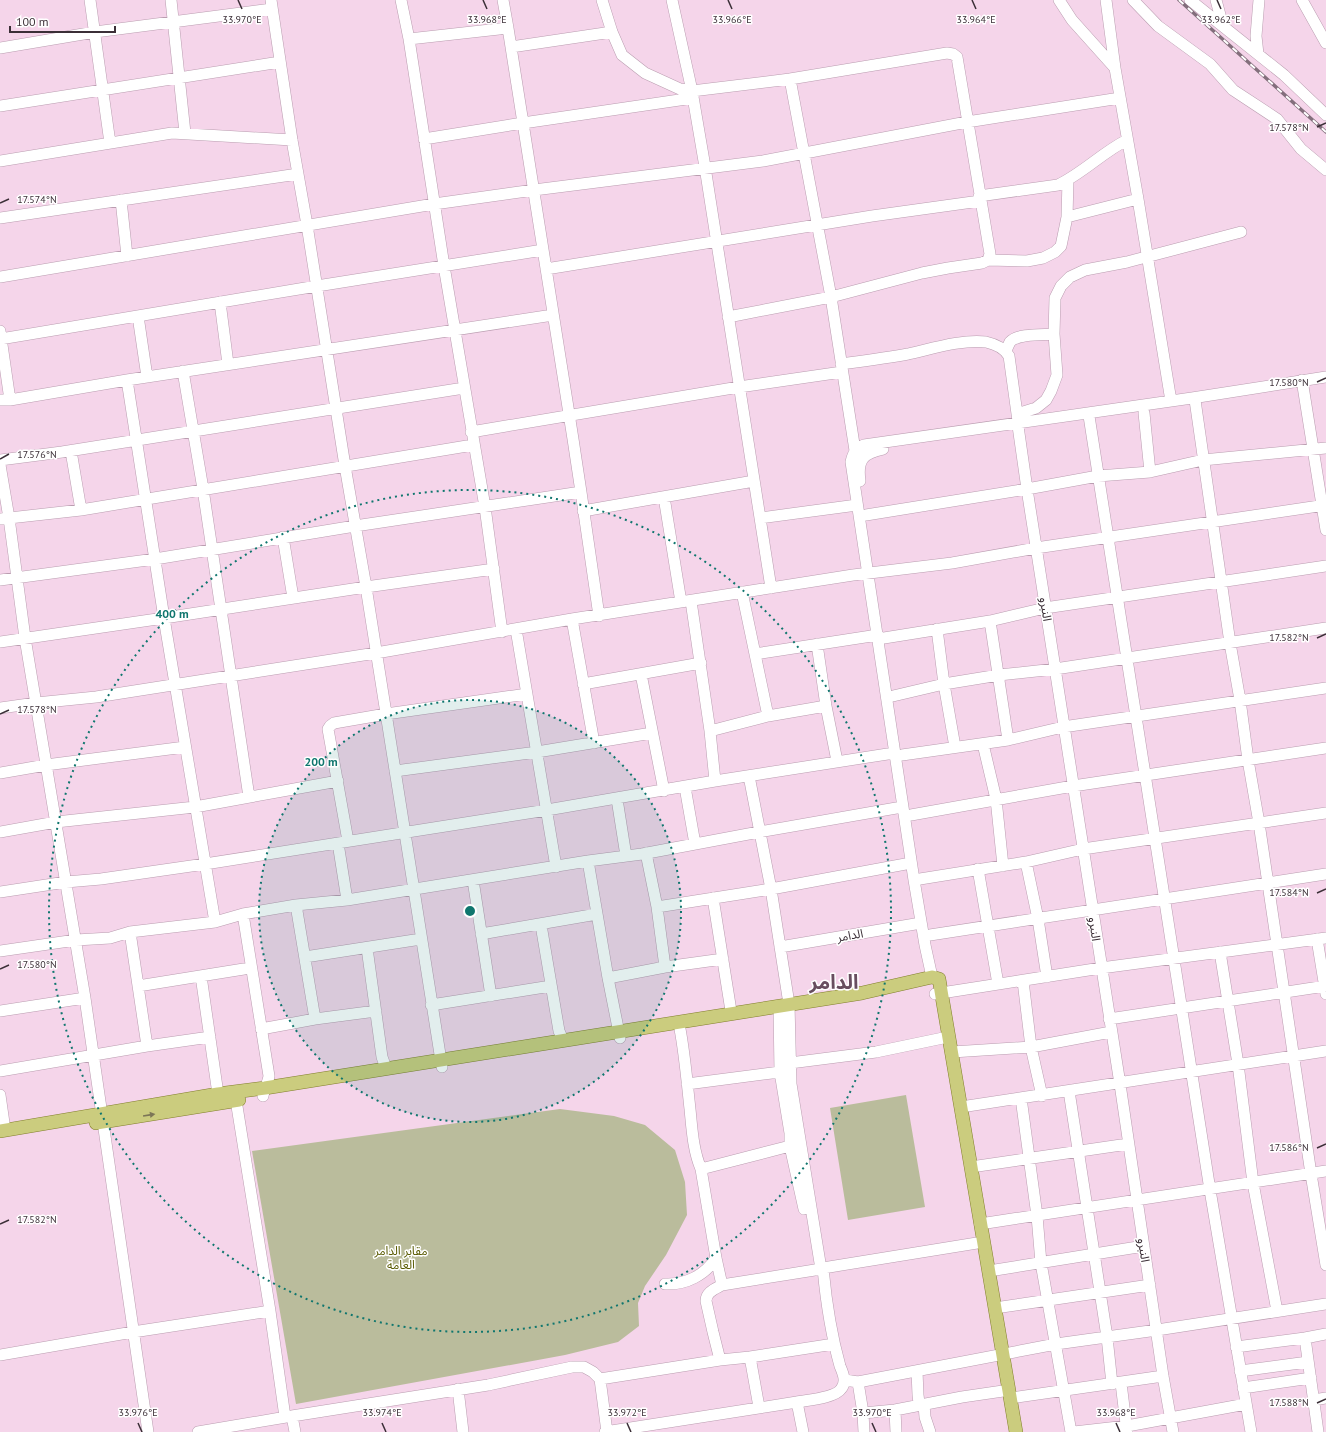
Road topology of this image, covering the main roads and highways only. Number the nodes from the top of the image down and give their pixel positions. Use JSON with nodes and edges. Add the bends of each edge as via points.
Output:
{"nodes":[{"id":1,"x":937,"y":985,"type":"junction"},
{"id":2,"x":785,"y":1009,"type":"junction"},
{"id":3,"x":620,"y":1035,"type":"junction"},
{"id":4,"x":441,"y":1063,"type":"junction"},
{"id":5,"x":264,"y":1092,"type":"junction"},
{"id":6,"x":103,"y":1117,"type":"junction"},
{"id":7,"x":2,"y":1133,"type":"edge"},
{"id":8,"x":1000,"y":1356,"type":"junction"},
{"id":9,"x":1007,"y":1395,"type":"junction"},
{"id":10,"x":1009,"y":1432,"type":"edge"},
{"id":11,"x":1016,"y":1432,"type":"edge"}],
"edges":[{"from":1,"to":2,"type":"main road","via":[[862,993]]},
{"from":1,"to":8,"type":"main road","via":[[943,1038],[977,1243]]},
{"from":1,"to":8,"type":"main road","via":[[952,1052],[995,1308]]},
{"from":2,"to":3,"type":"main road","via":[[734,1014]]},
{"from":2,"to":3,"type":"main road","via":[[680,1030]]},
{"from":3,"to":4,"type":"main road"},
{"from":3,"to":4,"type":"main road","via":[[563,1040]]},
{"from":4,"to":5,"type":"main road"},
{"from":4,"to":5,"type":"main road","via":[[386,1068]]},
{"from":6,"to":5,"type":"main road","one_way":true,"via":[[236,1100]]},
{"from":5,"to":6,"type":"main road","via":[[218,1094]]},
{"from":6,"to":7,"type":"main road"},
{"from":8,"to":9,"type":"main road"},
{"from":9,"to":10,"type":"main road"},
{"from":9,"to":11,"type":"main road"}]}
